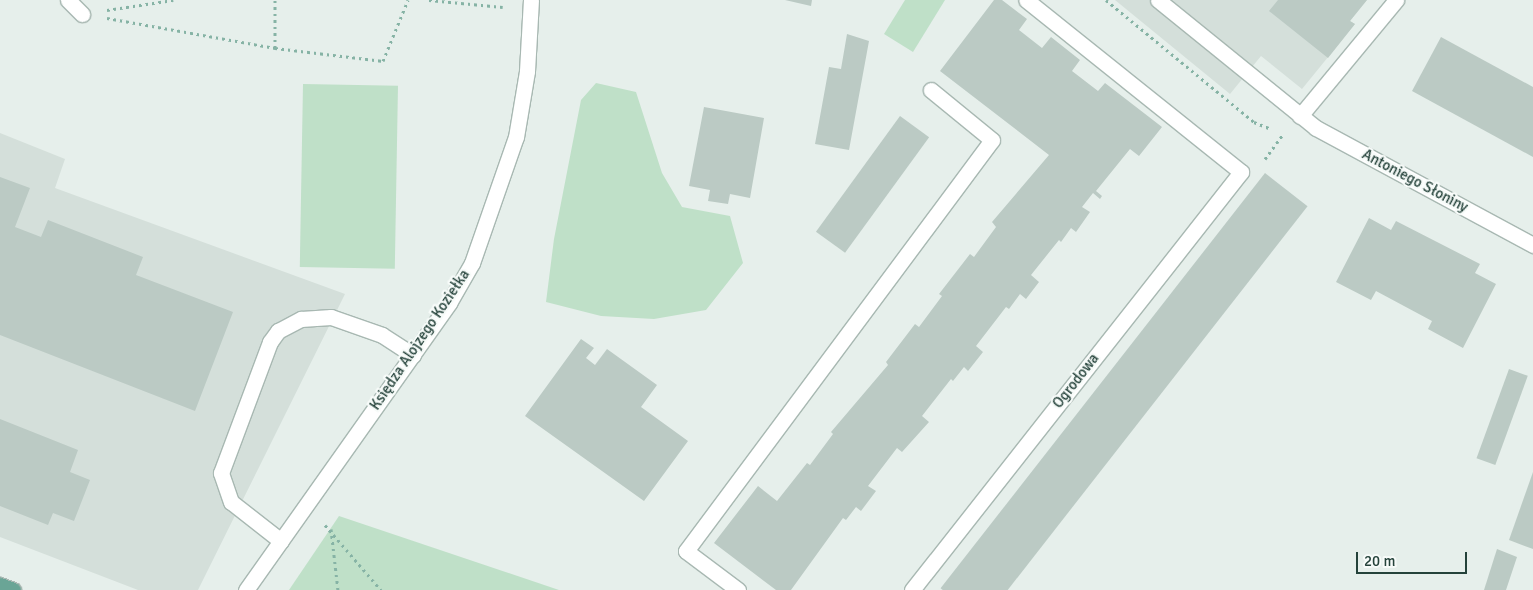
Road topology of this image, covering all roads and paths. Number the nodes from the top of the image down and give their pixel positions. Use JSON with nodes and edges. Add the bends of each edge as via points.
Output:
{"nodes":[{"id":1,"x":68,"y":0,"type":"edge"},
{"id":2,"x":173,"y":0,"type":"edge"},
{"id":3,"x":275,"y":0,"type":"edge"},
{"id":4,"x":408,"y":0,"type":"edge"},
{"id":5,"x":429,"y":0,"type":"edge"},
{"id":6,"x":531,"y":0,"type":"edge"},
{"id":7,"x":1026,"y":0,"type":"edge"},
{"id":8,"x":1106,"y":0,"type":"edge"},
{"id":9,"x":1158,"y":0,"type":"edge"},
{"id":10,"x":1396,"y":0,"type":"edge"},
{"id":11,"x":503,"y":7,"type":"dead end"},
{"id":12,"x":82,"y":14,"type":"junction"},
{"id":13,"x":275,"y":48,"type":"junction"},
{"id":14,"x":931,"y":90,"type":"dead end"},
{"id":15,"x":1300,"y":116,"type":"junction"},
{"id":16,"x":1284,"y":134,"type":"dead end"},
{"id":17,"x":1533,"y":244,"type":"edge"},
{"id":18,"x":413,"y":355,"type":"junction"},
{"id":19,"x":325,"y":526,"type":"dead end"},
{"id":20,"x":331,"y":529,"type":"junction"},
{"id":21,"x":281,"y":541,"type":"junction"},
{"id":22,"x":0,"y":585,"type":"edge"},
{"id":23,"x":13,"y":590,"type":"edge"},
{"id":24,"x":246,"y":590,"type":"edge"},
{"id":25,"x":338,"y":590,"type":"edge"},
{"id":26,"x":381,"y":590,"type":"edge"},
{"id":27,"x":738,"y":590,"type":"edge"},
{"id":28,"x":912,"y":590,"type":"edge"}],
"edges":[{"from":1,"to":12,"type":"street"},
{"from":2,"to":12,"type":"path"},
{"from":3,"to":13,"type":"path"},
{"from":4,"to":13,"type":"path","via":[[383,61]]},
{"from":5,"to":11,"type":"path"},
{"from":6,"to":18,"type":"street","name":"Księdza Alojzego Koziełka","via":[[523,105],[504,180],[472,263]]},
{"from":7,"to":28,"type":"street","name":"Ogrodowa","via":[[1241,172]]},
{"from":8,"to":16,"type":"path","via":[[1254,122]]},
{"from":9,"to":15,"type":"street","name":"Antoniego Słoniny"},
{"from":10,"to":15,"type":"street"},
{"from":12,"to":13,"type":"path"},
{"from":14,"to":27,"type":"street","via":[[992,140],[686,551]]},
{"from":15,"to":17,"type":"street","name":"Antoniego Słoniny","via":[[1316,128]]},
{"from":18,"to":21,"type":"street","name":"Księdza Alojzego Koziełka"},
{"from":18,"to":21,"type":"street","via":[[382,335],[331,317],[301,319],[278,331],[270,342],[221,473],[231,502]]},
{"from":19,"to":20,"type":"path"},
{"from":20,"to":25,"type":"path"},
{"from":20,"to":26,"type":"path"},
{"from":21,"to":24,"type":"street","name":"Księdza Alojzego Koziełka"},
{"from":22,"to":23,"type":"main road"}]}
